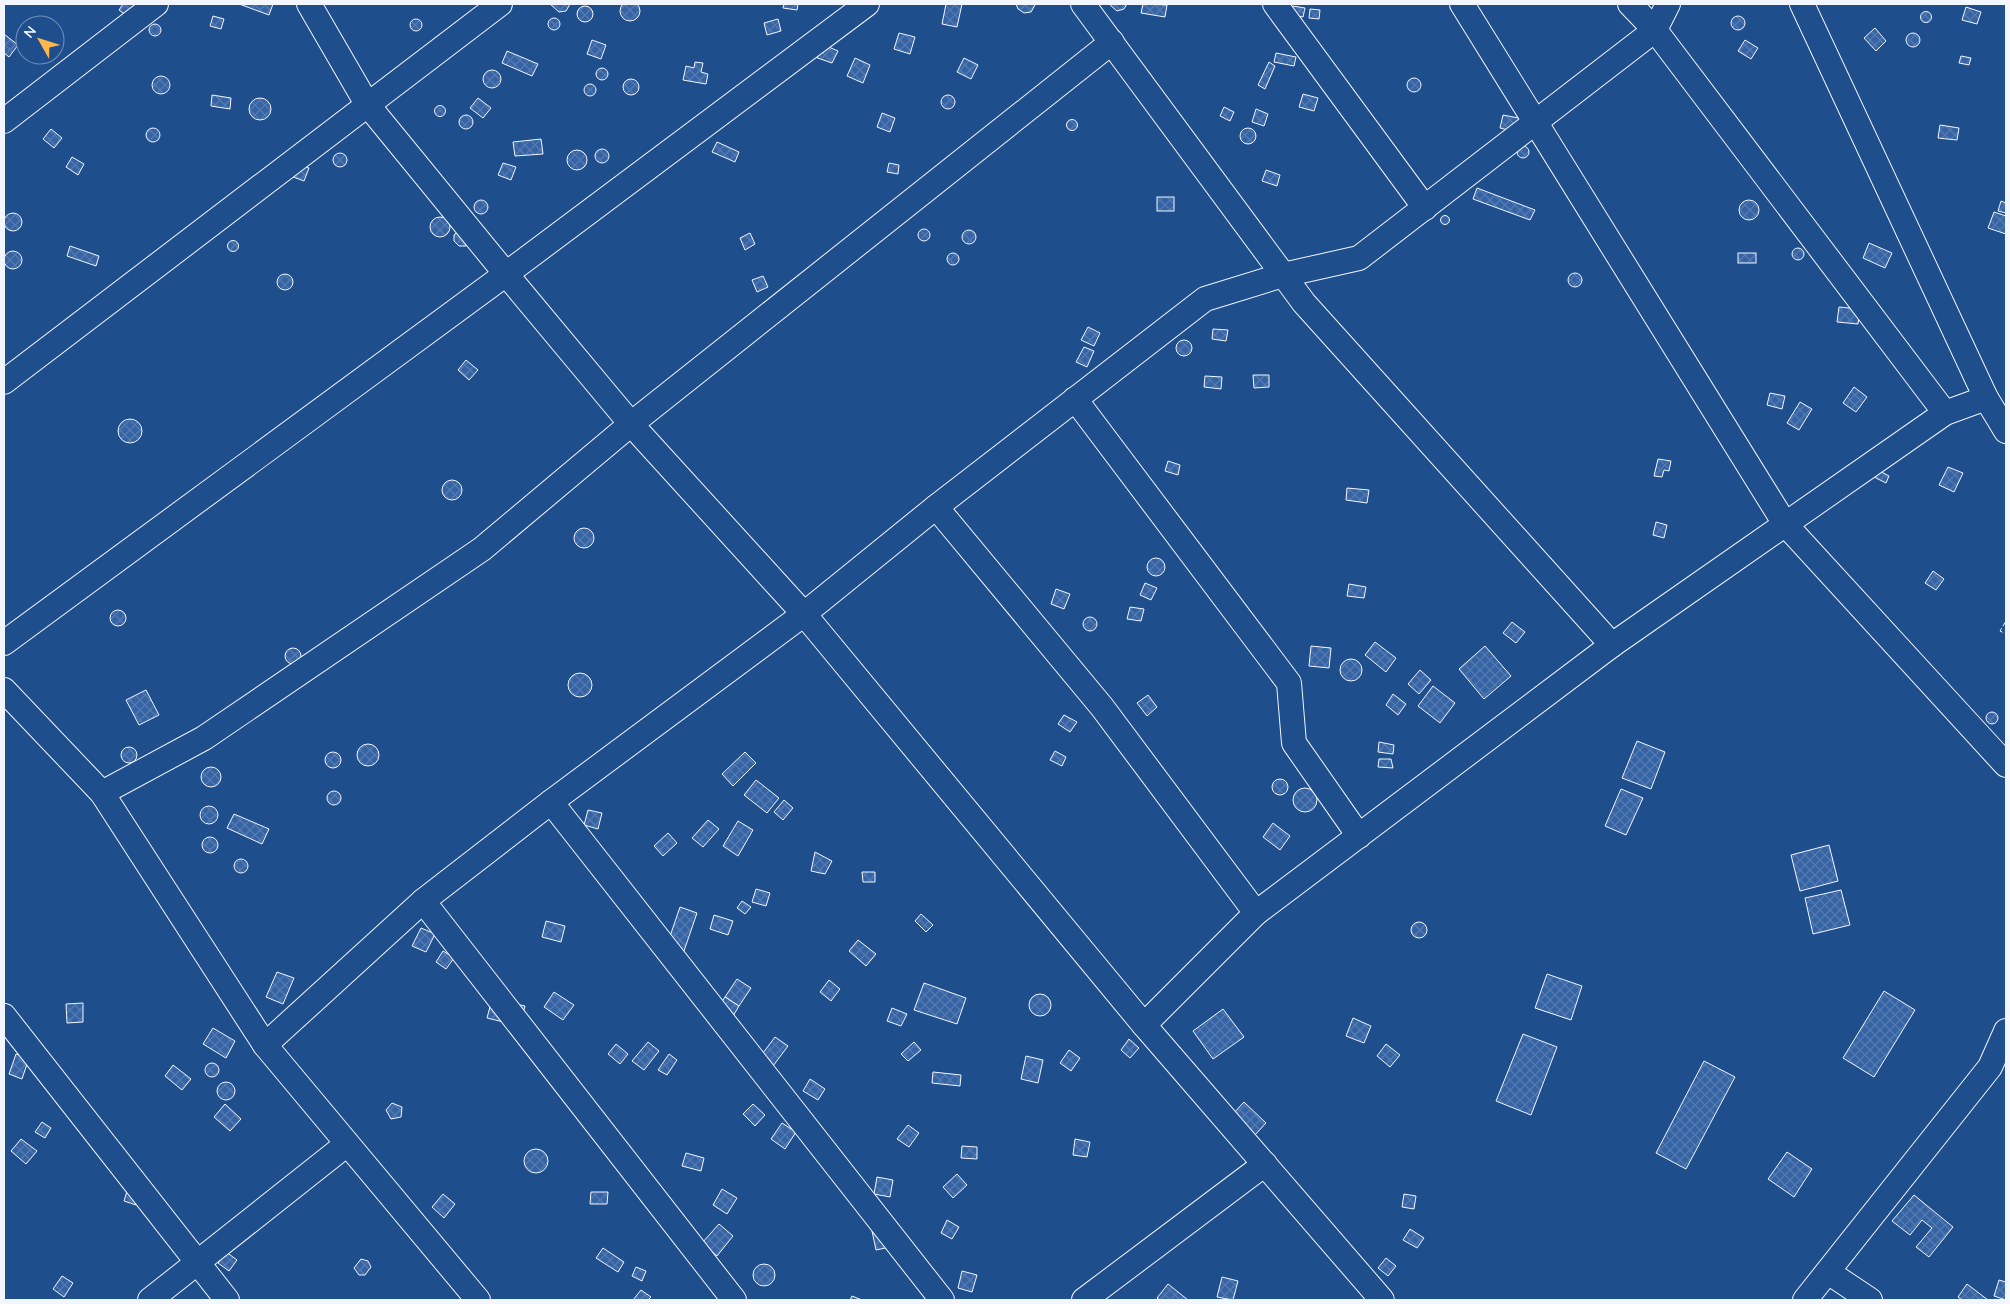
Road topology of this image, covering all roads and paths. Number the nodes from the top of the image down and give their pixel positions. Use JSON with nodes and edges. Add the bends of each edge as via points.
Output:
{"nodes":[{"id":1,"x":156,"y":4,"type":"edge"},
{"id":2,"x":309,"y":4,"type":"edge"},
{"id":3,"x":500,"y":4,"type":"edge"},
{"id":4,"x":867,"y":4,"type":"edge"},
{"id":5,"x":1083,"y":4,"type":"edge"},
{"id":6,"x":1275,"y":4,"type":"edge"},
{"id":7,"x":1462,"y":4,"type":"edge"},
{"id":8,"x":1630,"y":4,"type":"edge"},
{"id":9,"x":1668,"y":4,"type":"edge"},
{"id":10,"x":1802,"y":4,"type":"edge"},
{"id":11,"x":1655,"y":30,"type":"junction"},
{"id":12,"x":1112,"y":42,"type":"junction"},
{"id":13,"x":367,"y":104,"type":"junction"},
{"id":14,"x":4,"y":121,"type":"edge"},
{"id":15,"x":1536,"y":122,"type":"junction"},
{"id":16,"x":1425,"y":208,"type":"junction"},
{"id":17,"x":506,"y":274,"type":"junction"},
{"id":18,"x":1283,"y":275,"type":"junction"},
{"id":19,"x":4,"y":382,"type":"edge"},
{"id":20,"x":1986,"y":398,"type":"junction"},
{"id":21,"x":1075,"y":399,"type":"junction"},
{"id":22,"x":1945,"y":413,"type":"junction"},
{"id":23,"x":631,"y":424,"type":"junction"},
{"id":24,"x":2006,"y":431,"type":"edge"},
{"id":25,"x":936,"y":507,"type":"junction"},
{"id":26,"x":1785,"y":524,"type":"junction"},
{"id":27,"x":804,"y":614,"type":"junction"},
{"id":28,"x":4,"y":643,"type":"edge"},
{"id":29,"x":1612,"y":646,"type":"junction"},
{"id":30,"x":4,"y":690,"type":"edge"},
{"id":31,"x":2006,"y":765,"type":"edge"},
{"id":32,"x":102,"y":794,"type":"junction"},
{"id":33,"x":551,"y":802,"type":"junction"},
{"id":34,"x":1359,"y":836,"type":"junction"},
{"id":35,"x":423,"y":901,"type":"junction"},
{"id":36,"x":1256,"y":913,"type":"junction"},
{"id":37,"x":4,"y":1016,"type":"edge"},
{"id":38,"x":1144,"y":1024,"type":"junction"},
{"id":39,"x":2006,"y":1031,"type":"edge"},
{"id":40,"x":265,"y":1045,"type":"junction"},
{"id":41,"x":348,"y":1144,"type":"junction"},
{"id":42,"x":1265,"y":1164,"type":"junction"},
{"id":43,"x":198,"y":1263,"type":"junction"},
{"id":44,"x":1828,"y":1272,"type":"junction"},
{"id":45,"x":150,"y":1300,"type":"edge"},
{"id":46,"x":227,"y":1300,"type":"edge"},
{"id":47,"x":478,"y":1300,"type":"edge"},
{"id":48,"x":734,"y":1300,"type":"edge"},
{"id":49,"x":942,"y":1300,"type":"edge"},
{"id":50,"x":1084,"y":1300,"type":"edge"},
{"id":51,"x":1382,"y":1300,"type":"edge"},
{"id":52,"x":1805,"y":1300,"type":"edge"},
{"id":53,"x":1870,"y":1300,"type":"edge"}],
"edges":[{"from":1,"to":14,"type":"street"},
{"from":2,"to":13,"type":"street"},
{"from":3,"to":13,"type":"street"},
{"from":4,"to":17,"type":"street"},
{"from":5,"to":12,"type":"street"},
{"from":6,"to":16,"type":"street"},
{"from":7,"to":15,"type":"street"},
{"from":8,"to":11,"type":"street"},
{"from":9,"to":11,"type":"street"},
{"from":10,"to":20,"type":"street"},
{"from":11,"to":15,"type":"street"},
{"from":11,"to":22,"type":"street"},
{"from":12,"to":18,"type":"street"},
{"from":12,"to":23,"type":"street"},
{"from":13,"to":17,"type":"street"},
{"from":13,"to":19,"type":"street"},
{"from":15,"to":16,"type":"street"},
{"from":15,"to":26,"type":"street"},
{"from":16,"to":18,"type":"street","via":[[1359,258]]},
{"from":17,"to":23,"type":"street"},
{"from":17,"to":28,"type":"street"},
{"from":18,"to":21,"type":"street","via":[[1204,299]]},
{"from":18,"to":29,"type":"street","via":[[1304,303]]},
{"from":20,"to":22,"type":"street"},
{"from":20,"to":24,"type":"street"},
{"from":21,"to":25,"type":"street"},
{"from":21,"to":34,"type":"street","via":[[1289,683],[1294,743]]},
{"from":22,"to":26,"type":"street"},
{"from":23,"to":27,"type":"street"},
{"from":23,"to":32,"type":"street","via":[[482,549],[204,738]]},
{"from":25,"to":27,"type":"street"},
{"from":25,"to":36,"type":"street","via":[[1102,707]]},
{"from":26,"to":29,"type":"street"},
{"from":26,"to":31,"type":"street"},
{"from":27,"to":33,"type":"street"},
{"from":27,"to":38,"type":"street"},
{"from":29,"to":34,"type":"street"},
{"from":30,"to":32,"type":"street"},
{"from":32,"to":40,"type":"street"},
{"from":33,"to":35,"type":"street"},
{"from":33,"to":49,"type":"street"},
{"from":34,"to":36,"type":"street"},
{"from":35,"to":40,"type":"street"},
{"from":35,"to":48,"type":"street"},
{"from":36,"to":38,"type":"street"},
{"from":37,"to":43,"type":"street"},
{"from":38,"to":42,"type":"street"},
{"from":39,"to":44,"type":"street","via":[[1990,1068]]},
{"from":40,"to":41,"type":"street"},
{"from":41,"to":43,"type":"street"},
{"from":41,"to":47,"type":"street"},
{"from":42,"to":50,"type":"street"},
{"from":42,"to":51,"type":"street"},
{"from":43,"to":45,"type":"street"},
{"from":43,"to":46,"type":"street"},
{"from":44,"to":52,"type":"street"},
{"from":44,"to":53,"type":"street"}]}
